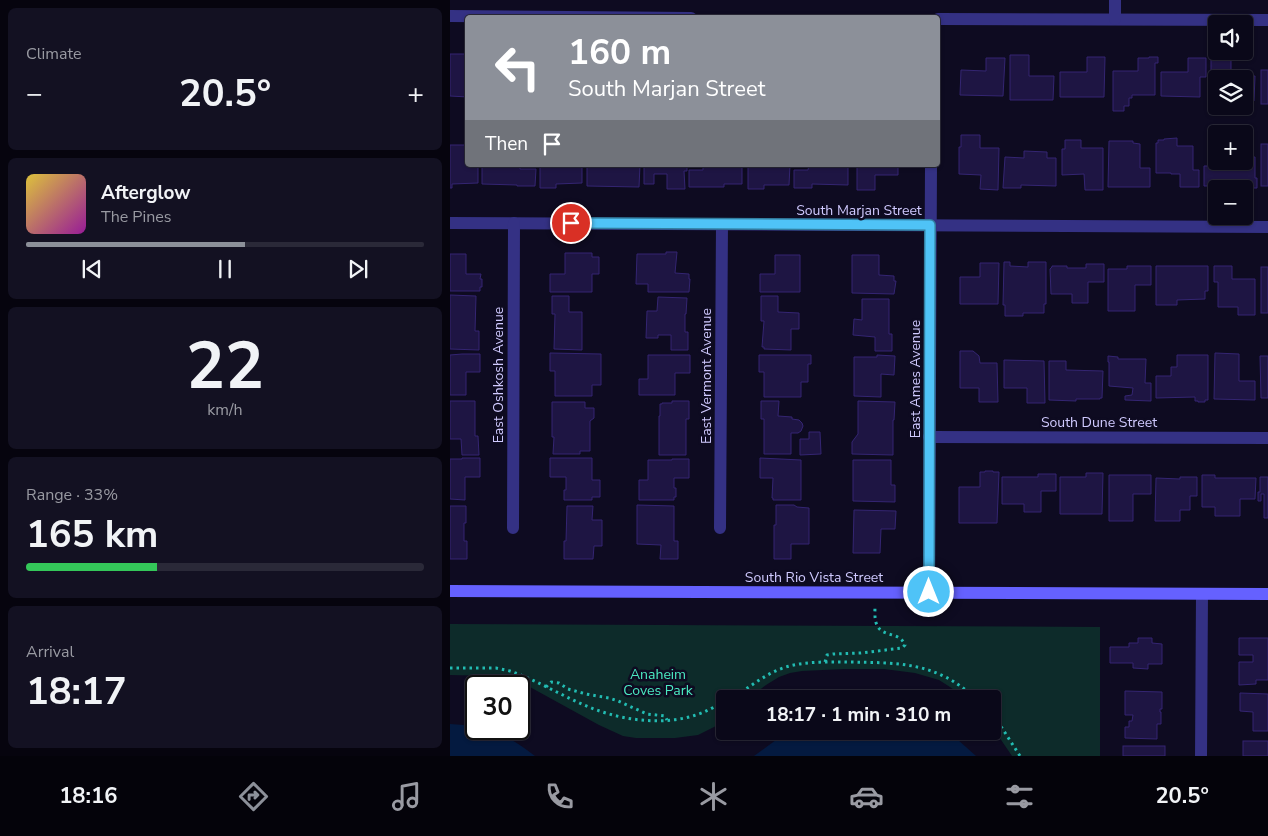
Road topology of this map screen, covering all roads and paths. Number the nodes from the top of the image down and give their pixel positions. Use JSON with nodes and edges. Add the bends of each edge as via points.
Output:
{"nodes":[{"id":1,"x":1115,"y":0,"type":"edge"},
{"id":2,"x":450,"y":16,"type":"edge"},
{"id":3,"x":465,"y":16,"type":"edge"},
{"id":4,"x":940,"y":19,"type":"edge"},
{"id":5,"x":1115,"y":19,"type":"junction"},
{"id":6,"x":1268,"y":20,"type":"edge"},
{"id":7,"x":931,"y":167,"type":"edge"},
{"id":8,"x":450,"y":223,"type":"edge"},
{"id":9,"x":514,"y":223,"type":"junction"},
{"id":10,"x":722,"y":224,"type":"junction"},
{"id":11,"x":930,"y":225,"type":"junction"},
{"id":12,"x":1268,"y":227,"type":"edge"},
{"id":13,"x":929,"y":436,"type":"junction"},
{"id":14,"x":1268,"y":438,"type":"edge"},
{"id":15,"x":513,"y":528,"type":"dead end"},
{"id":16,"x":720,"y":528,"type":"dead end"},
{"id":17,"x":450,"y":591,"type":"edge"},
{"id":18,"x":875,"y":592,"type":"junction"},
{"id":19,"x":929,"y":592,"type":"junction"},
{"id":20,"x":1202,"y":594,"type":"junction"},
{"id":21,"x":1268,"y":594,"type":"edge"},
{"id":22,"x":824,"y":662,"type":"junction"},
{"id":23,"x":450,"y":668,"type":"edge"},
{"id":24,"x":546,"y":687,"type":"junction"},
{"id":25,"x":744,"y":690,"type":"edge"},
{"id":26,"x":964,"y":690,"type":"edge"},
{"id":27,"x":716,"y":706,"type":"edge"},
{"id":28,"x":667,"y":720,"type":"junction"},
{"id":29,"x":1001,"y":727,"type":"edge"},
{"id":30,"x":1020,"y":756,"type":"edge"},
{"id":31,"x":1201,"y":756,"type":"edge"}],
"edges":[{"from":1,"to":5,"type":"street"},
{"from":2,"to":3,"type":"street"},
{"from":4,"to":5,"type":"street"},
{"from":5,"to":6,"type":"street"},
{"from":7,"to":11,"type":"street","name":"East Ames Avenue"},
{"from":8,"to":9,"type":"street","name":"South Marjan Street"},
{"from":9,"to":10,"type":"street","name":"South Marjan Street"},
{"from":9,"to":15,"type":"street","name":"East Oshkosh Avenue"},
{"from":10,"to":11,"type":"street","name":"South Marjan Street"},
{"from":10,"to":16,"type":"street","name":"East Vermont Avenue"},
{"from":11,"to":12,"type":"street","name":"South Marjan Street"},
{"from":11,"to":13,"type":"street","name":"East Ames Avenue"},
{"from":13,"to":14,"type":"street","name":"South Dune Street"},
{"from":13,"to":19,"type":"street","name":"East Ames Avenue"},
{"from":17,"to":18,"type":"street","name":"South Rio Vista Street"},
{"from":18,"to":19,"type":"street","name":"South Rio Vista Street"},
{"from":18,"to":22,"type":"path","via":[[878,628],[900,638],[905,644],[902,648],[827,655]]},
{"from":19,"to":20,"type":"street","name":"South Rio Vista Street"},
{"from":20,"to":21,"type":"street","name":"South Rio Vista Street"},
{"from":20,"to":31,"type":"street"},
{"from":22,"to":25,"type":"path","via":[[784,668]]},
{"from":22,"to":26,"type":"path","via":[[910,665],[950,679]]},
{"from":23,"to":24,"type":"path","via":[[496,668]]},
{"from":24,"to":28,"type":"path","via":[[613,715]]},
{"from":24,"to":28,"type":"path","via":[[551,682],[559,683],[568,689],[609,698],[647,714],[665,716]]},
{"from":27,"to":28,"type":"path","via":[[704,712]]},
{"from":29,"to":30,"type":"path"}]}
